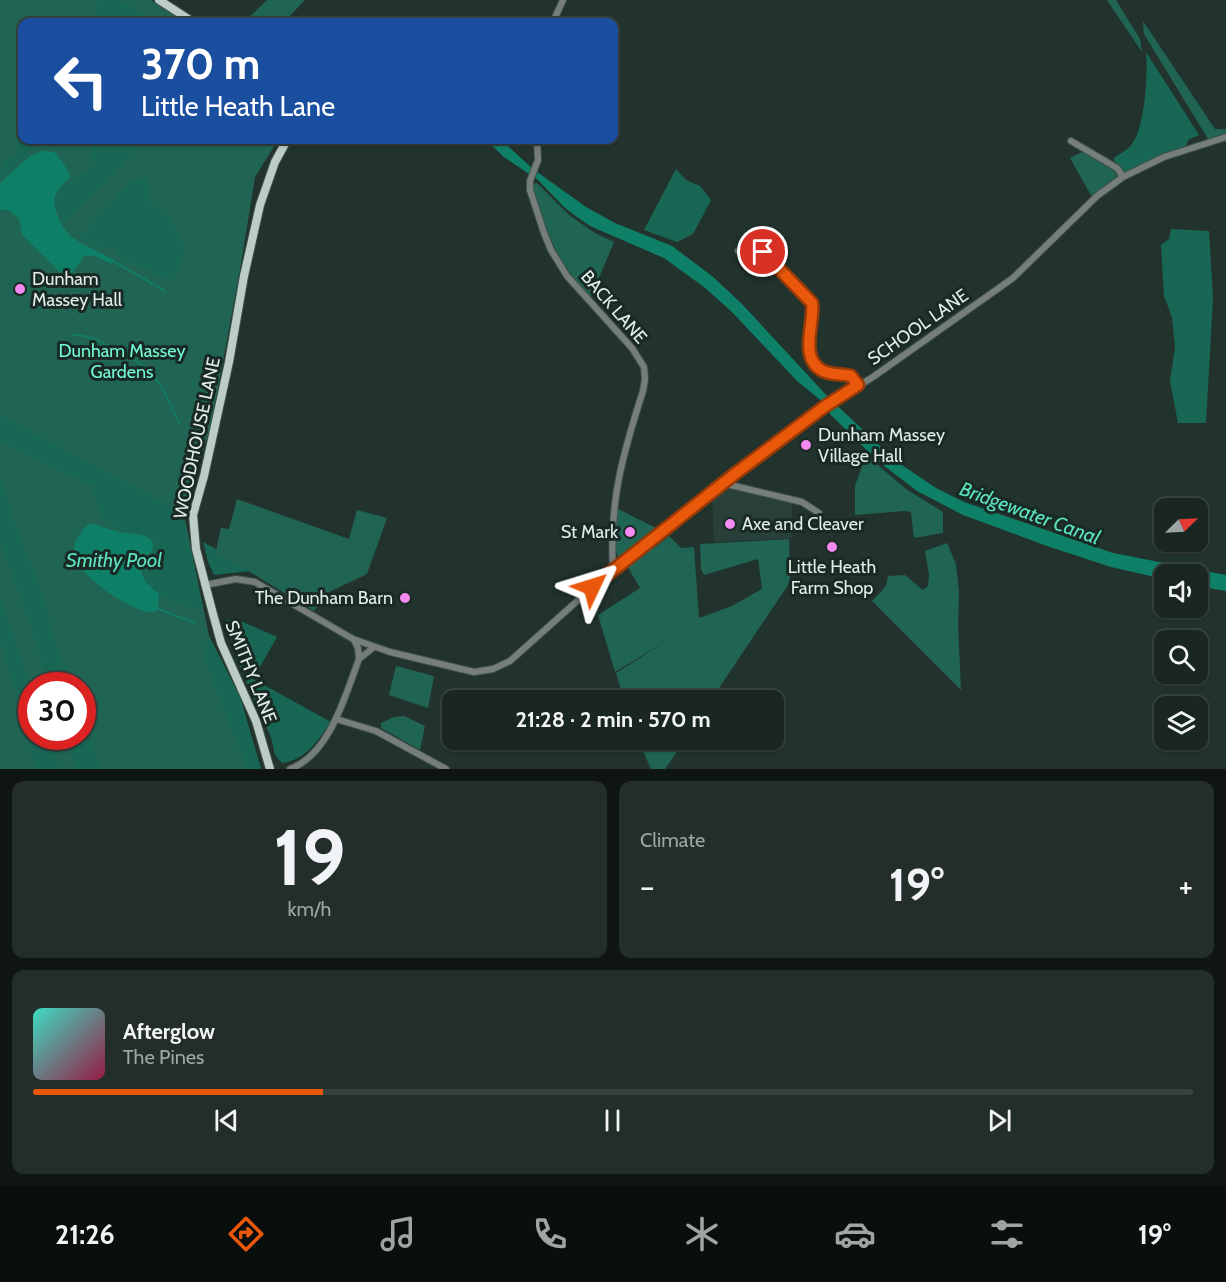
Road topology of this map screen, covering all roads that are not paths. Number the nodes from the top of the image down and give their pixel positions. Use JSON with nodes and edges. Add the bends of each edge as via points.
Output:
{"nodes":[{"id":1,"x":159,"y":0,"type":"edge"},
{"id":2,"x":563,"y":0,"type":"edge"},
{"id":3,"x":187,"y":18,"type":"edge"},
{"id":4,"x":555,"y":18,"type":"edge"},
{"id":5,"x":1226,"y":137,"type":"edge"},
{"id":6,"x":1071,"y":141,"type":"dead end"},
{"id":7,"x":285,"y":144,"type":"edge"},
{"id":8,"x":537,"y":144,"type":"edge"},
{"id":9,"x":1123,"y":177,"type":"junction"},
{"id":10,"x":738,"y":251,"type":"dead end"},
{"id":11,"x":858,"y":385,"type":"junction"},
{"id":12,"x":722,"y":483,"type":"junction"},
{"id":13,"x":819,"y":513,"type":"dead end"},
{"id":14,"x":613,"y":569,"type":"junction"},
{"id":15,"x":205,"y":585,"type":"junction"},
{"id":16,"x":353,"y":639,"type":"junction"},
{"id":17,"x":374,"y":647,"type":"junction"},
{"id":18,"x":359,"y":659,"type":"junction"},
{"id":19,"x":336,"y":719,"type":"junction"},
{"id":20,"x":270,"y":769,"type":"edge"},
{"id":21,"x":290,"y":769,"type":"edge"},
{"id":22,"x":446,"y":769,"type":"edge"}],
"edges":[{"from":1,"to":3,"type":"main road"},
{"from":2,"to":4,"type":"street"},
{"from":5,"to":9,"type":"street","name":"SCHOOL LANE","via":[[1164,157]]},
{"from":6,"to":9,"type":"street","via":[[1117,168]]},
{"from":7,"to":15,"type":"main road","name":"WOODHOUSE LANE","via":[[260,205],[193,515]]},
{"from":8,"to":14,"type":"street","name":"BACK LANE","via":[[537,164],[530,190],[551,250],[644,367],[643,390],[616,487]]},
{"from":9,"to":11,"type":"street","name":"SCHOOL LANE","via":[[1097,196],[1013,278]]},
{"from":10,"to":11,"type":"street","via":[[757,248],[812,303],[808,345],[813,360],[823,371],[851,376]]},
{"from":11,"to":12,"type":"street","name":"SCHOOL LANE"},
{"from":12,"to":13,"type":"street","via":[[802,502]]},
{"from":12,"to":14,"type":"street","name":"SCHOOL LANE"},
{"from":14,"to":17,"type":"street","name":"SCHOOL LANE","via":[[510,661],[493,669],[474,672]]},
{"from":15,"to":16,"type":"street","via":[[236,579],[255,582]]},
{"from":15,"to":20,"type":"main road","name":"SMITHY LANE","via":[[221,642],[256,721]]},
{"from":16,"to":17,"type":"street","name":"SCHOOL LANE"},
{"from":16,"to":18,"type":"street"},
{"from":17,"to":18,"type":"street"},
{"from":18,"to":19,"type":"street"},
{"from":19,"to":21,"type":"street","via":[[312,756]]},
{"from":19,"to":22,"type":"street","via":[[375,731]]}]}
